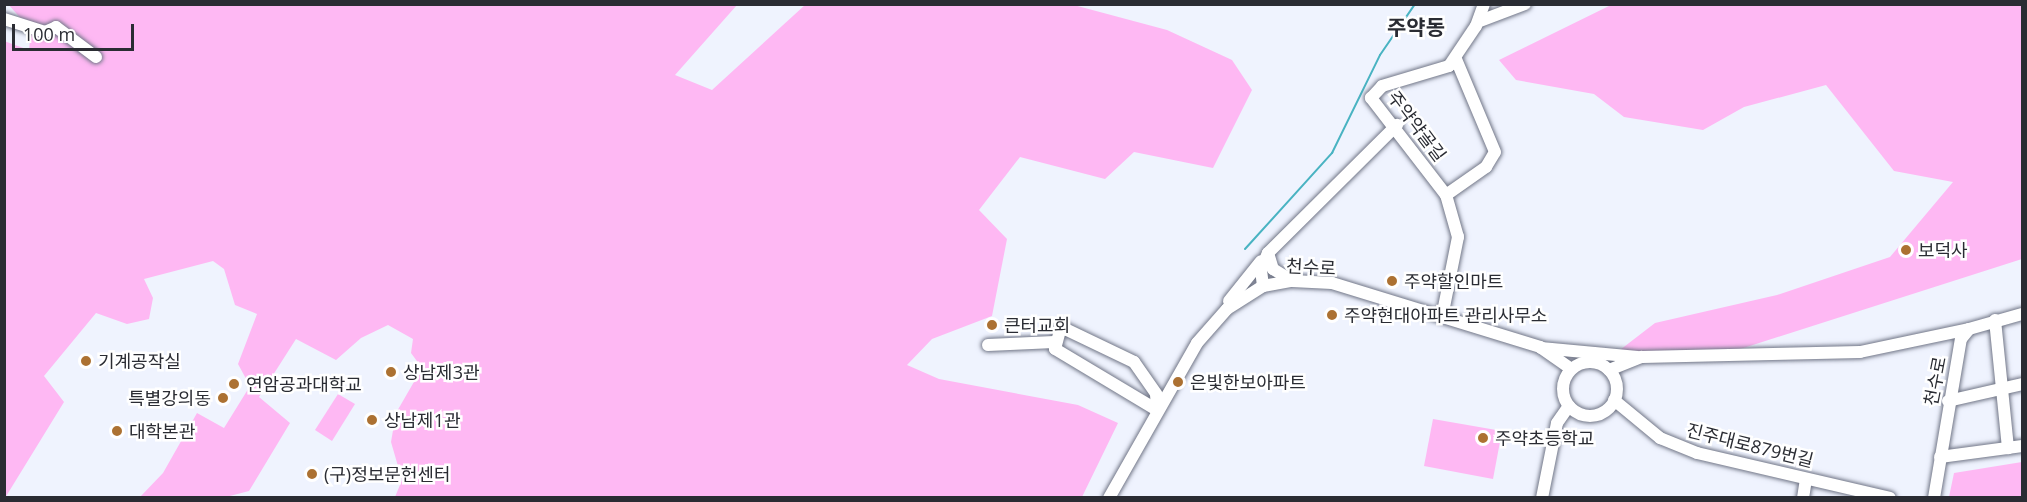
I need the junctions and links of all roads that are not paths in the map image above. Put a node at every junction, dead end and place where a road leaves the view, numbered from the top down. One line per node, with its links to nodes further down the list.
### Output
1 (1484, 4): 4 (street)
2 (1525, 4): 4 (street)
3 (4, 19): 5 (street)
4 (1480, 21): 6 (street)
5 (96, 57)
6 (1456, 59): 7 (street, 주약약골길); 8 (street)
7 (1397, 125): 8 (street, 주약약골길); 9 (street)
8 (1446, 195): 13 (street, 주약약골길)
9 (1268, 253): 10 (street); 11 (street); 17 (street)
10 (1292, 281): 11 (street, 천수로); 13 (street, 천수로)
11 (1263, 286): 17 (street, 천수로)
12 (2022, 314): 14 (street)
13 (1442, 317): 19 (street, 천수로)
14 (1995, 320): 15 (street); 24 (street)
15 (1969, 329): 20 (street); 26 (street, 천수로)
16 (1054, 342): 18 (street); 28 (street); 28 (street)
17 (1197, 343): 28 (street, 천수로)
18 (988, 345)
19 (1540, 348): 20 (street); 21 (street, 천수로)
20 (1642, 357): 22 (street)
21 (1571, 369): 22 (street); 27 (street)
22 (1609, 370): 25 (street)
23 (2022, 384): 24 (street)
24 (2002, 389): 26 (street); 30 (street)
25 (1614, 400): 27 (street); 32 (street, 진주대로879번길)
26 (1948, 401): 31 (street, 천수로)
27 (1569, 405): 34 (street)
28 (1157, 410): 33 (street, 천수로)
29 (2022, 446): 30 (street)
30 (2008, 448): 31 (street)
31 (1940, 457): 37 (street, 천수로)
32 (1806, 479): 35 (street); 36 (street, 진주대로879번길)
33 (1109, 498)
34 (1542, 498)
35 (1803, 498)
36 (1890, 498)
37 (1934, 498)

